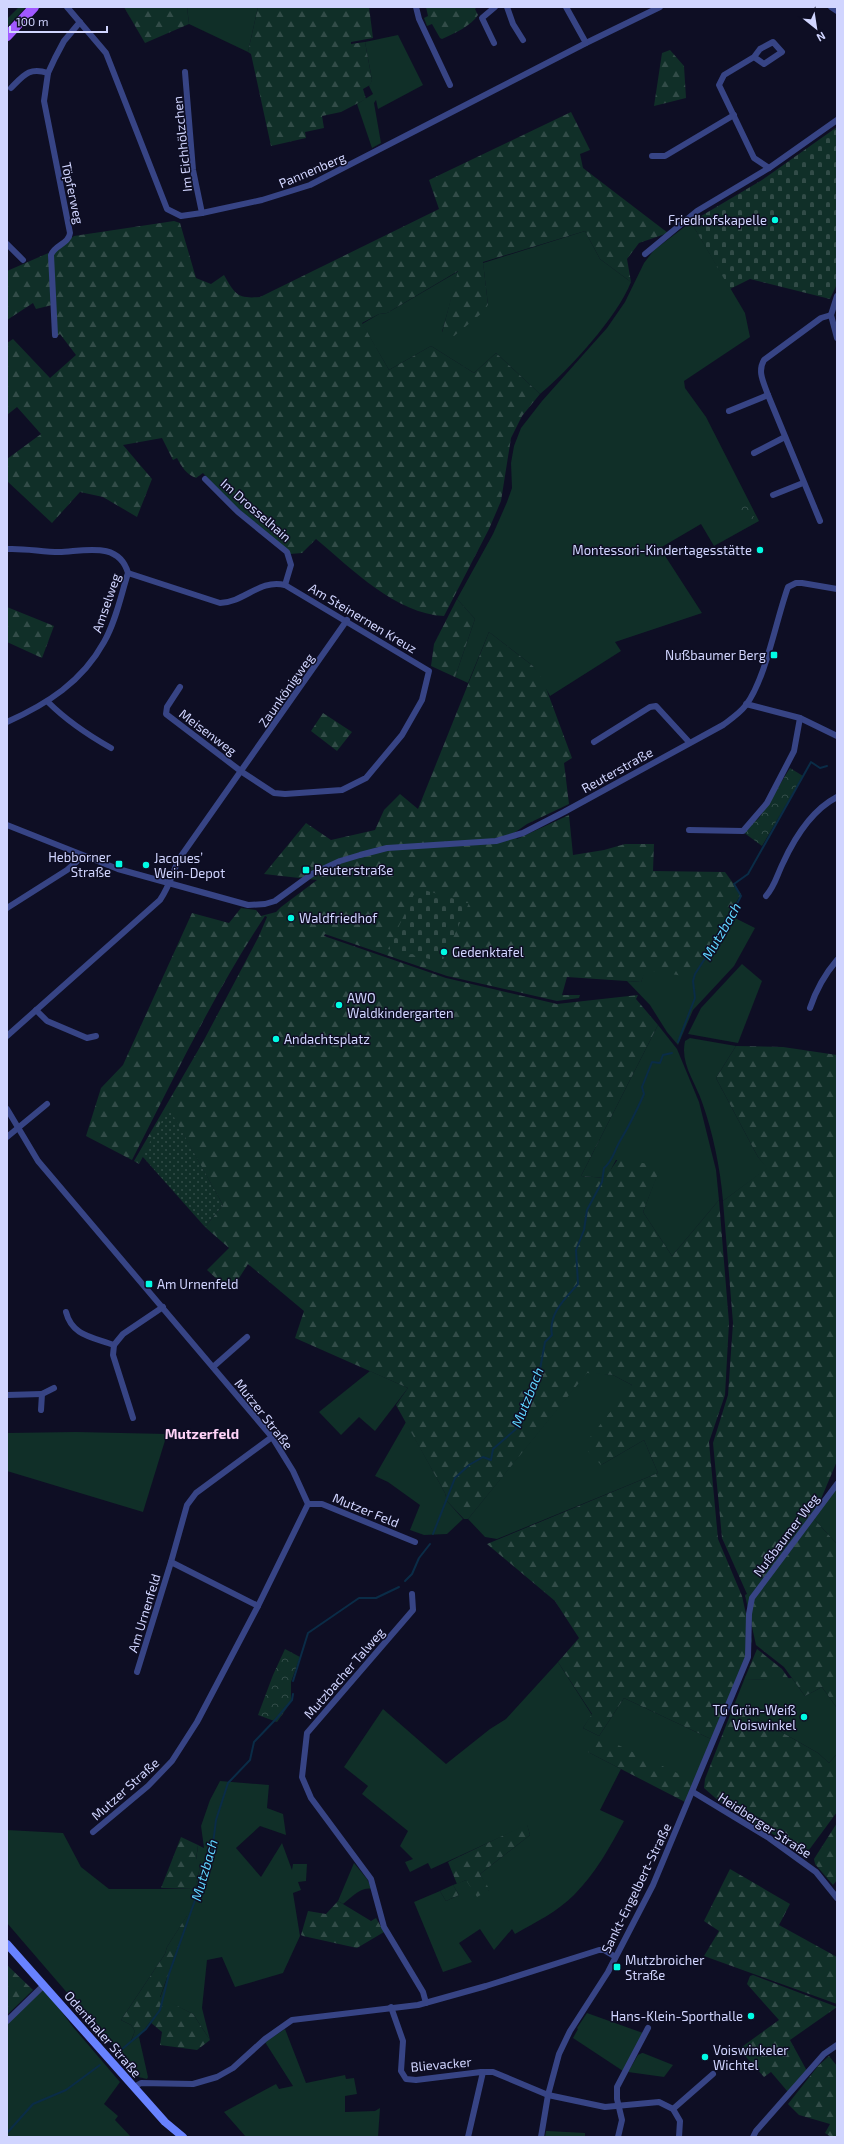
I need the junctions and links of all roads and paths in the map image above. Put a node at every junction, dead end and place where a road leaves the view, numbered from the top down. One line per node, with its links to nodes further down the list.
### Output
1 (34, 7): 11 (main road)
2 (67, 7): 10 (street, Pannenberg)
3 (416, 7): 18 (street)
4 (495, 7): 13 (street)
5 (507, 7): 12 (street)
6 (566, 7): 14 (street)
7 (660, 7): 14 (street, Pannenberg)
8 (831, 7): 9 (street)
9 (837, 11)
10 (80, 22): 17 (street, Töpferweg); 24 (street, Pannenberg)
11 (7, 36)
12 (523, 40)
13 (494, 43)
14 (586, 43): 24 (street, Pannenberg)
15 (754, 57): 20 (street)
16 (185, 72): 24 (street, Im Eichhölzchen)
17 (48, 73): 19 (street); 30 (street, Töpferweg)
18 (450, 85)
19 (11, 88)
20 (734, 115): 22 (street); 23 (street)
21 (837, 120): 23 (street)
22 (652, 156)
23 (769, 168): 26 (street)
24 (202, 213)
25 (7, 244): 27 (street)
26 (645, 254)
27 (23, 260)
28 (837, 296): 29 (street)
29 (831, 315): 31 (street); 32 (street)
30 (55, 335)
31 (837, 338)
32 (768, 395): 33 (street); 34 (street)
33 (729, 411)
34 (785, 437): 35 (street); 37 (street)
35 (754, 453)
36 (205, 479): 42 (street, Im Drosselhain)
37 (803, 483): 38 (street); 39 (street)
38 (773, 495)
39 (820, 521)
40 (7, 549): 41 (street, Amselweg)
41 (128, 573): 42 (street); 46 (street, Amselweg)
42 (285, 585): 44 (street, Am Steinernen Kreuz)
43 (837, 589): 47 (street, Reuterstraße)
44 (347, 620): 54 (street, Zaunkönigweg); 54 (street, Am Steinernen Kreuz)
45 (180, 687): 54 (street, Meisenweg)
46 (48, 702): 49 (street, Amselweg); 53 (street)
47 (746, 704): 48 (street); 52 (street, Reuterstraße)
48 (800, 718): 50 (street); 57 (street)
49 (7, 722)
50 (837, 736)
51 (594, 742): 52 (street)
52 (689, 742): 59 (street, Reuterstraße)
53 (111, 748)
54 (242, 772): 59 (street)
55 (837, 797): 60 (street)
56 (7, 825): 58 (street, Reuterstraße)
57 (689, 830)
58 (83, 856): 59 (street, Reuterstraße); 61 (street)
59 (170, 884): 64 (street)
60 (766, 896)
61 (7, 908)
62 (837, 960): 63 (street)
63 (810, 1008)
64 (36, 1010): 65 (street); 66 (street)
65 (7, 1036)
66 (96, 1036)
67 (47, 1104): 69 (street)
68 (7, 1110): 69 (street, Mutzer Straße)
69 (18, 1129): 70 (street); 71 (street, Mutzer Straße)
70 (7, 1137)
71 (163, 1307): 74 (street); 75 (street, Mutzer Straße)
72 (66, 1312): 74 (street)
73 (247, 1337): 75 (street)
74 (114, 1345): 80 (street)
75 (213, 1367): 81 (street, Mutzer Straße)
76 (54, 1388): 77 (street)
77 (42, 1394): 78 (street); 79 (street)
78 (7, 1396)
79 (41, 1410)
80 (133, 1418)
81 (272, 1438): 83 (street, Mutzer Straße); 85 (street, Am Urnenfeld)
82 (837, 1484): 87 (street, Nußbaumer Weg)
83 (308, 1504): 84 (street, Mutzer Feld); 88 (street, Mutzer Straße)
84 (416, 1542)
85 (171, 1562): 88 (street, Am Urnenfeld); 89 (street, Am Urnenfeld)
86 (412, 1594): 96 (street, Mutzbacher Talweg)
87 (752, 1598): 90 (street, Sankt-Engelbert-Straße)
88 (258, 1606): 91 (street, Mutzer Straße)
89 (137, 1672)
90 (693, 1792): 92 (street, Heidberger Straße); 94 (street, Sankt-Engelbert-Straße)
91 (93, 1832)
92 (837, 1898)
93 (7, 1944): 95 (main road, Odenthaler Straße)
94 (614, 1956): 96 (street); 104 (street, Sankt-Engelbert-Straße)
95 (44, 1985): 98 (street); 103 (main road, Odenthaler Straße)
96 (426, 2003): 97 (street)
97 (391, 2007): 101 (street, Blievacker); 103 (street)
98 (7, 2021)
99 (648, 2028): 105 (street)
100 (837, 2045): 112 (street)
101 (483, 2072): 104 (street, Blievacker); 108 (street)
102 (713, 2074): 106 (street)
103 (134, 2087): 107 (main road, Odenthaler Straße)
104 (548, 2095): 105 (street, Blievacker); 109 (street, Sankt-Engelbert-Straße)
105 (619, 2107): 106 (street, Blievacker); 110 (street)
106 (673, 2109): 111 (street)
107 (182, 2137)
108 (468, 2137)
109 (541, 2137)
110 (618, 2137)
111 (679, 2137)
112 (753, 2137)

